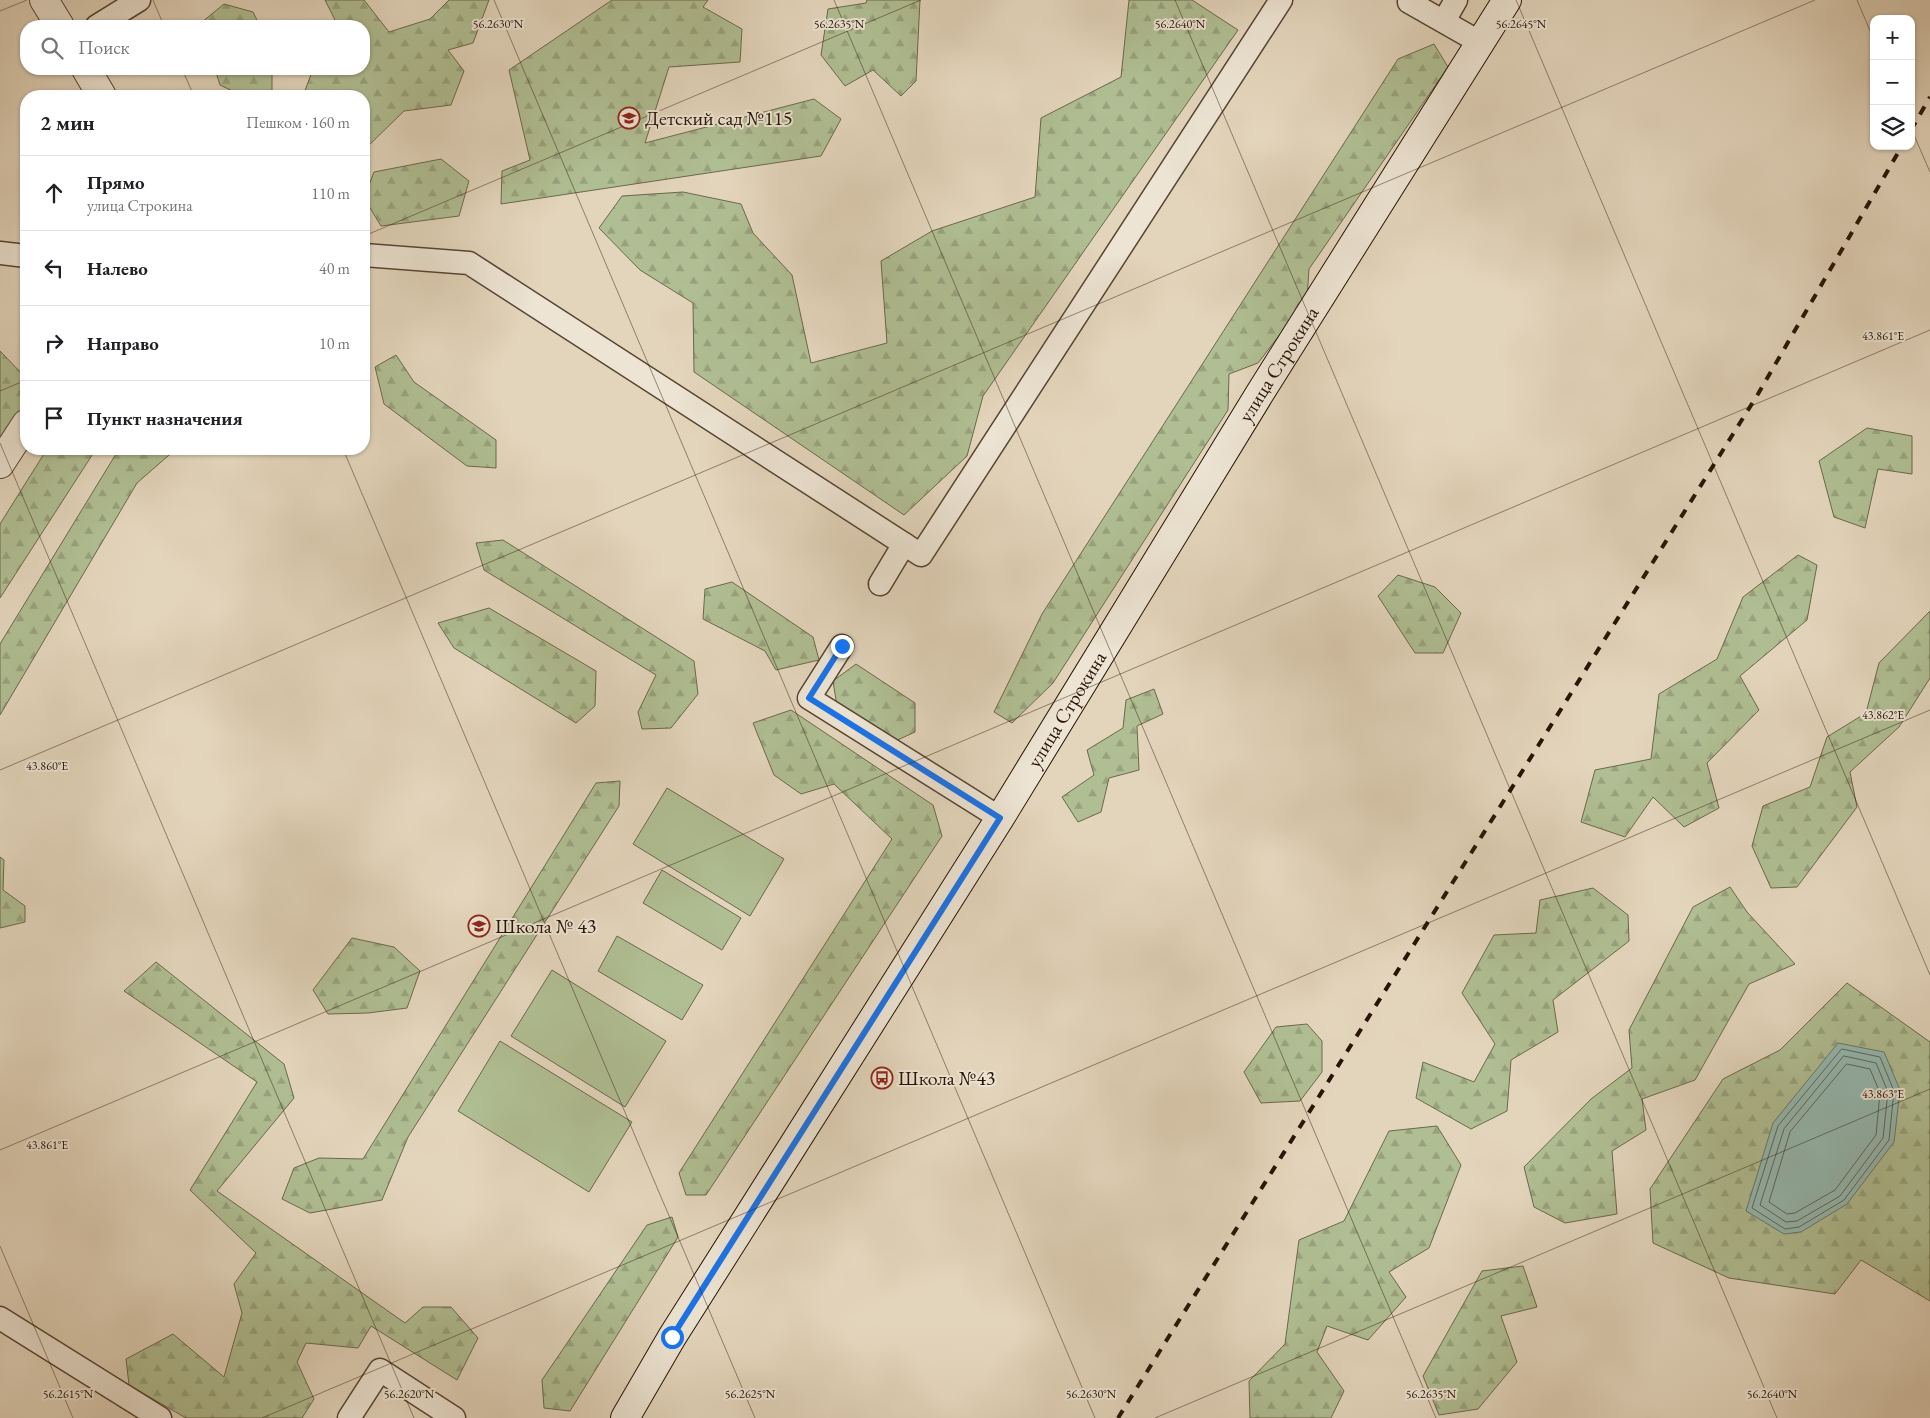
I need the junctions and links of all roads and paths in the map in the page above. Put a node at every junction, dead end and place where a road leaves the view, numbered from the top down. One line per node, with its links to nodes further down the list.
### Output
1 (44, 0): 7 (street)
2 (139, 0): 8 (lane)
3 (1281, 0): 18 (lane)
4 (1456, 0): 9 (lane)
5 (1507, 0): 10 (street, улица Строкина)
6 (1409, 2): 9 (lane)
7 (56, 20)
8 (107, 20)
9 (1444, 22): 10 (lane)
10 (1481, 43): 21 (street, улица Строкина)
11 (90, 75): 12 (street)
12 (98, 90)
13 (0, 253): 14 (lane)
14 (20, 255)
15 (370, 256): 18 (lane)
16 (20, 433): 17 (street)
17 (0, 464)
18 (904, 544): 19 (lane)
19 (880, 584)
20 (842, 646): 21 (lane)
21 (1000, 818): 26 (street, улица Строкина)
22 (0, 1318): 23 (lane)
23 (160, 1418)
24 (349, 1418): 25 (lane)
25 (454, 1418)
26 (625, 1418)

